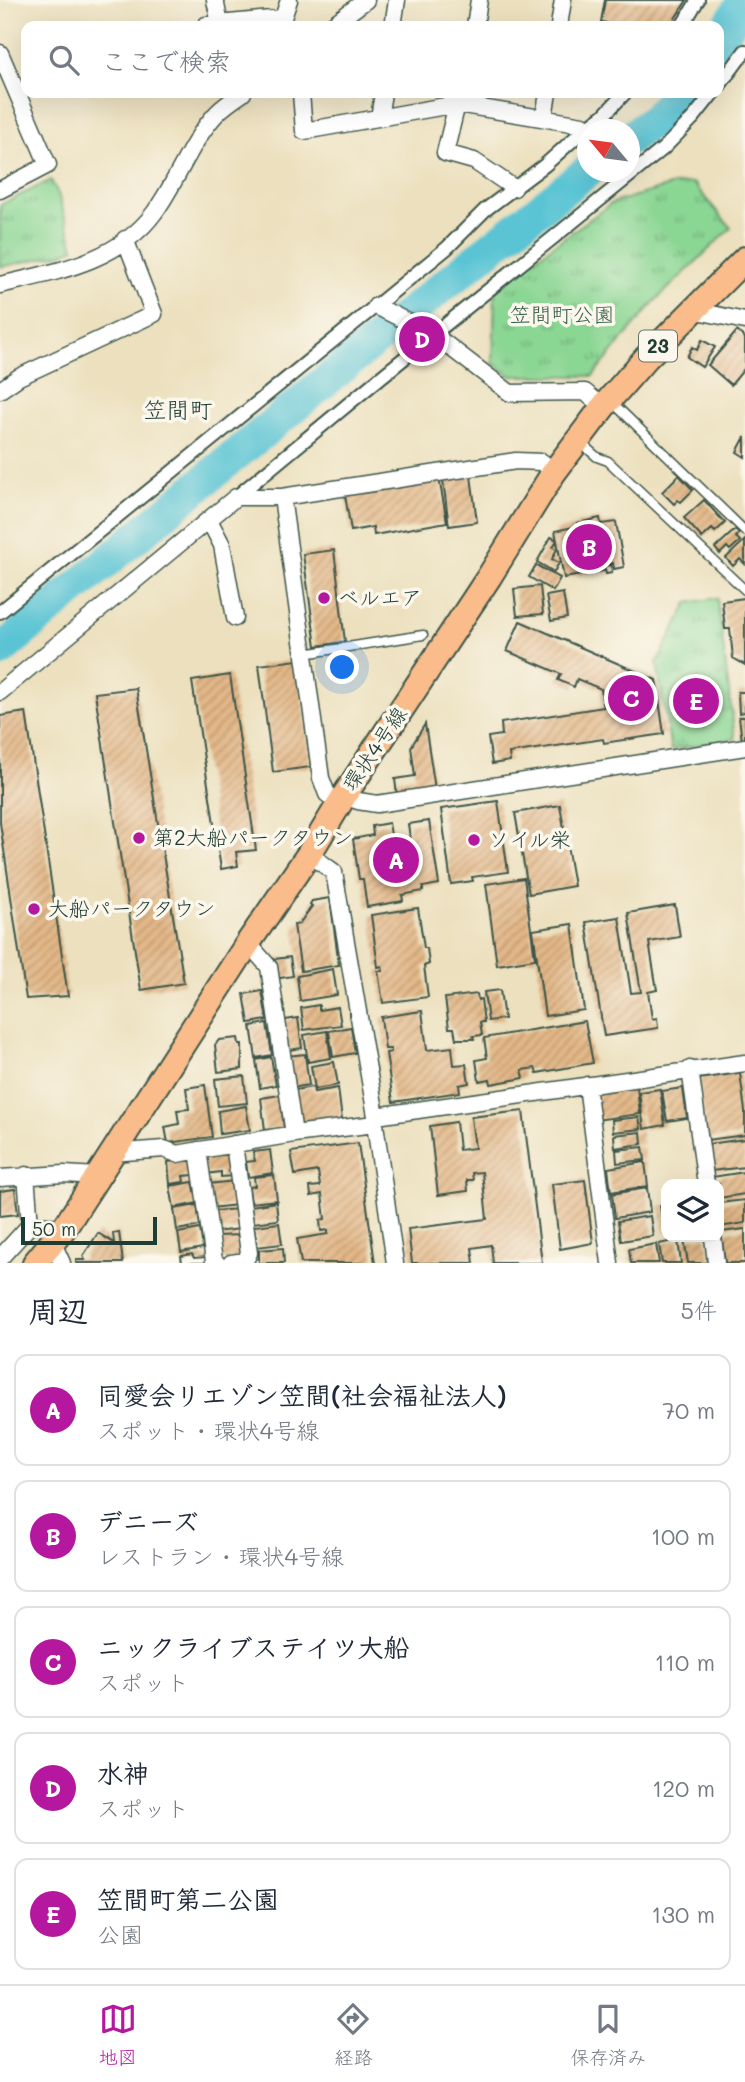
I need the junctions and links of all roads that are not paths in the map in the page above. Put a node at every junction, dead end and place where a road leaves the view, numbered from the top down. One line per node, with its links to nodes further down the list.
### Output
1 (215, 0): 8 (street)
2 (289, 0): 9 (street)
3 (366, 0): 10 (street)
4 (397, 0): 11 (street)
5 (479, 0): 12 (street)
6 (563, 0): 13 (street)
7 (698, 0): 14 (street)
8 (213, 21)
9 (253, 21)
10 (338, 21)
11 (394, 21)
12 (476, 21)
13 (560, 21)
14 (685, 21)
15 (745, 51): 17 (street)
16 (0, 53): 31 (street)
17 (724, 79)
18 (236, 98): 32 (street)
19 (301, 98): 26 (street)
20 (382, 98): 26 (street)
21 (547, 98): 25 (street)
22 (620, 98): 27 (street)
23 (709, 98): 38 (street)
24 (462, 101): 25 (street); 26 (street); 30 (street)
25 (544, 117): 28 (street)
26 (379, 118)
27 (599, 119)
28 (577, 124)
29 (577, 136): 30 (street)
30 (514, 188): 35 (street)
31 (0, 190)
32 (125, 239): 34 (street); 39 (street)
33 (745, 259): 36 (main road, 環状4号線 / 23)
34 (0, 285)
35 (376, 306): 38 (street); 48 (street)
36 (693, 310): 37 (street); 40 (main road, 環状4号線 / 23)
37 (745, 321)
38 (434, 335): 40 (street); 43 (street)
39 (0, 390)
40 (607, 403): 41 (main road, 環状4号線 / 23); 46 (lane)
41 (578, 440): 42 (main road, 環状4号線 / 23); 47 (lane)
42 (554, 472): 44 (street); 54 (main road, 環状4号線 / 23)
43 (236, 497): 44 (street); 45 (street)
44 (282, 497): 51 (street)
45 (209, 520): 49 (street); 52 (street)
46 (745, 531)
47 (745, 590)
48 (0, 612)
49 (234, 618)
50 (423, 635): 51 (lane)
51 (304, 654): 54 (street)
52 (0, 692)
53 (745, 747): 54 (street)
54 (342, 800): 55 (main road, 環状4号線 / 23)
55 (309, 854): 56 (main road, 環状4号線 / 23); 60 (street)
56 (248, 943): 61 (street); 64 (main road, 環状4号線 / 23)
57 (745, 1063): 58 (street)
58 (690, 1069): 59 (street); 68 (street)
59 (587, 1085): 60 (street); 77 (street)
60 (375, 1120): 61 (street); 76 (street)
61 (294, 1134): 62 (street)
62 (234, 1144): 63 (street); 75 (street)
63 (198, 1150): 64 (street); 74 (street)
64 (113, 1153): 66 (main road, 環状4号線 / 23)
65 (26, 1175): 66 (street); 67 (street); 69 (street)
66 (98, 1176): 71 (main road, 環状4号線 / 23)
67 (0, 1178)
68 (705, 1179)
69 (30, 1225): 71 (street); 72 (street)
70 (714, 1242): 78 (street)
71 (60, 1244): 73 (main road, 環状4号線 / 23)
72 (0, 1258)
73 (35, 1263)
74 (218, 1263)
75 (231, 1263)
76 (395, 1263)
77 (610, 1263)
78 (716, 1263)

